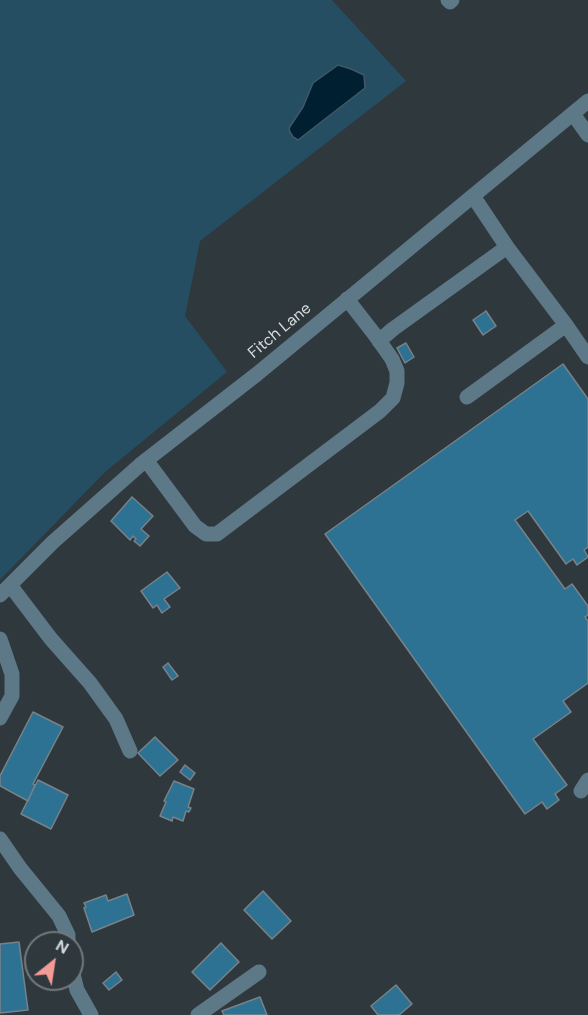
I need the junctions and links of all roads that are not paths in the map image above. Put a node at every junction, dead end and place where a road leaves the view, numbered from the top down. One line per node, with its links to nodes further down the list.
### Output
1 (588, 101): 2 (street, Fitch Lane)
2 (573, 114): 3 (street); 4 (street, Fitch Lane)
3 (588, 135)
4 (473, 196): 5 (street); 6 (street, Fitch Lane)
5 (507, 247): 7 (street); 8 (street)
6 (347, 299): 8 (street); 11 (street, Fitch Lane)
7 (566, 325): 9 (street); 10 (street)
8 (379, 341): 11 (street)
9 (588, 357)
10 (467, 396)
11 (146, 460): 12 (street, Fitch Lane)
12 (5, 590): 15 (street)
13 (0, 639): 14 (street)
14 (0, 718)
15 (130, 751)
16 (0, 839): 17 (street)
17 (66, 931)
18 (259, 972): 21 (street)
19 (78, 991): 20 (street)
20 (91, 1015)
21 (198, 1015)

